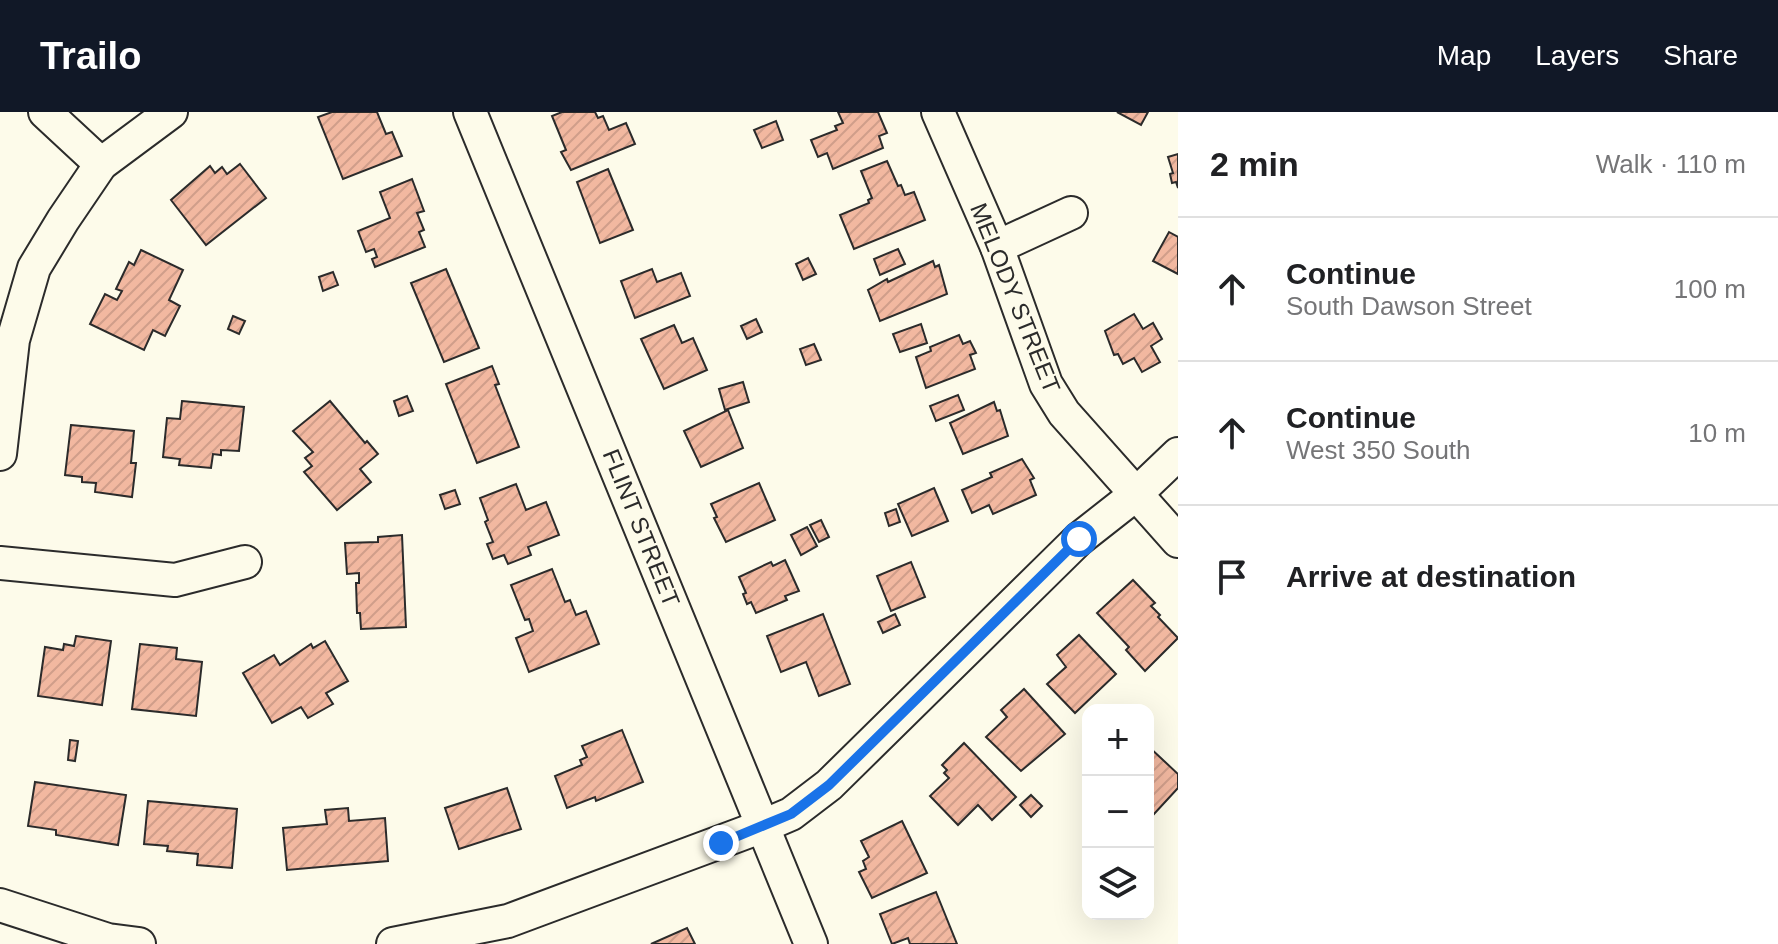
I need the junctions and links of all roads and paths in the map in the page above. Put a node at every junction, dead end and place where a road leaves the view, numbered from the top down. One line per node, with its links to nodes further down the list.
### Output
1 (45, 112): 5 (street)
2 (171, 112): 5 (street)
3 (470, 112): 14 (street, FLINT STREET)
4 (938, 112): 7 (street, MELODY STREET)
5 (101, 164): 8 (street)
6 (1071, 213): 7 (street)
7 (997, 247): 10 (street, MELODY STREET)
8 (0, 454)
9 (1178, 454): 10 (street)
10 (1135, 495): 11 (street, MELODY STREET); 14 (street)
11 (1178, 541)
12 (245, 562): 13 (street)
13 (0, 563)
14 (763, 826): 17 (street); 18 (street, FLINT STREET)
15 (0, 905): 16 (street)
16 (139, 944)
17 (393, 944)
18 (811, 944)

